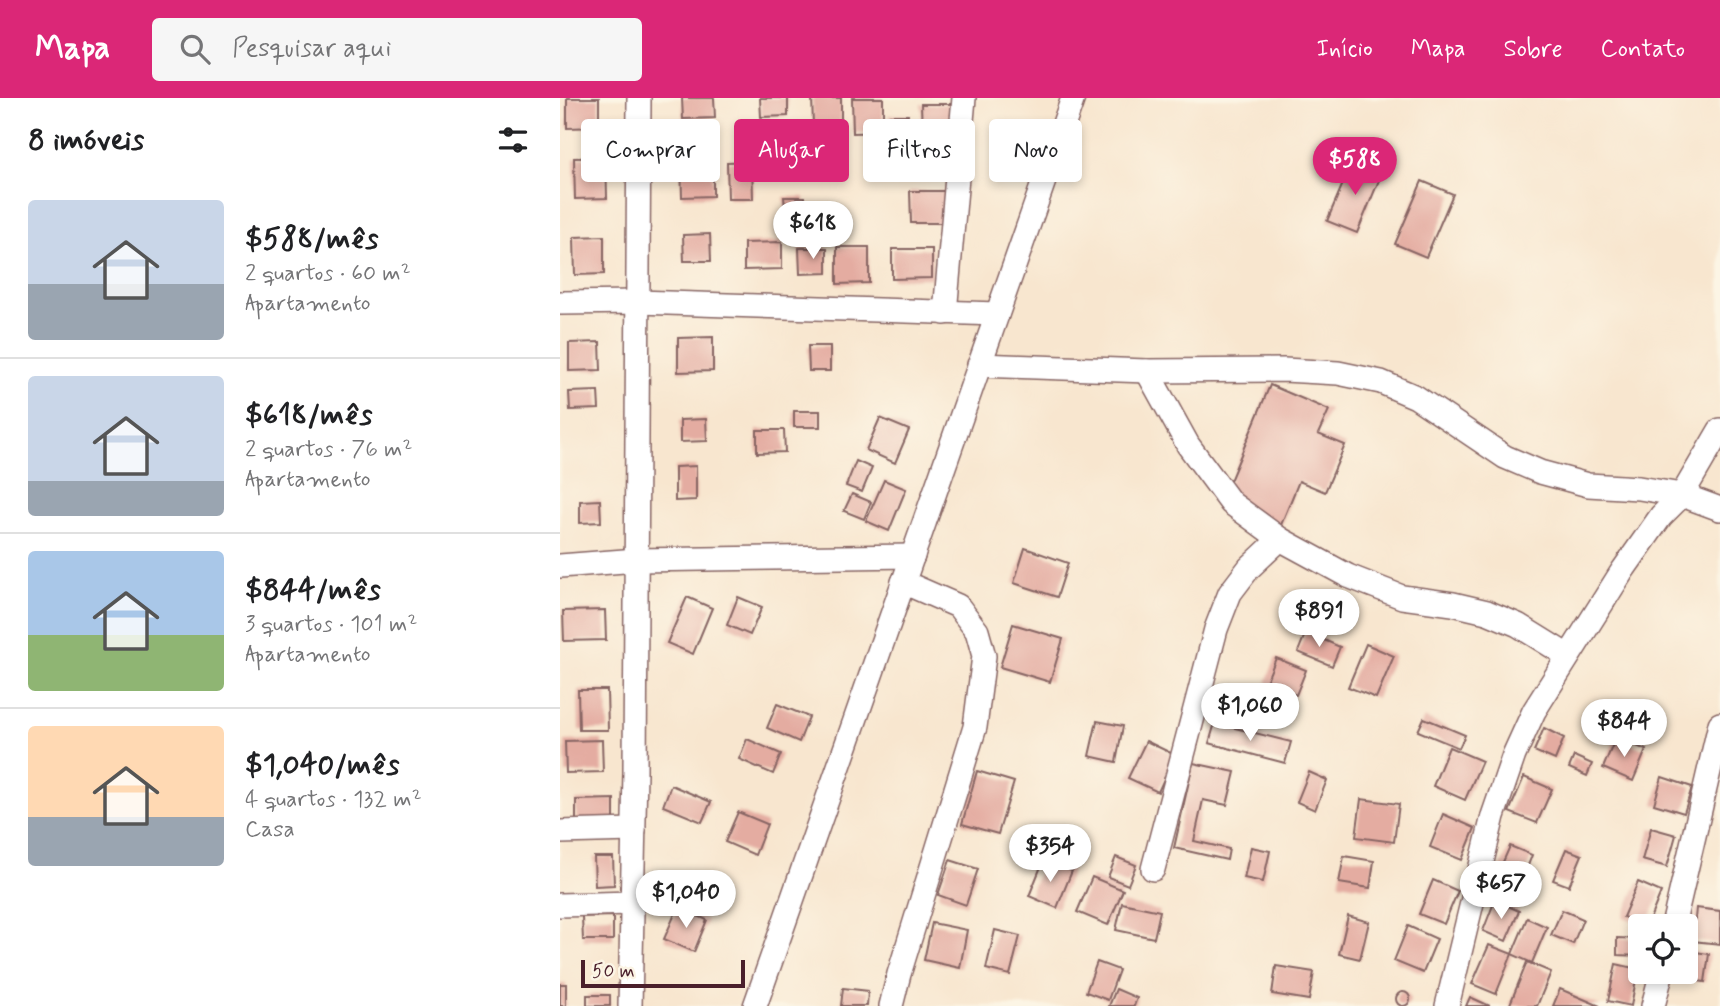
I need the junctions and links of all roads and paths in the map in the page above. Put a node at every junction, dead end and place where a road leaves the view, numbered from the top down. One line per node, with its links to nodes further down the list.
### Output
1 (639, 98): 4 (street)
2 (964, 98): 6 (street)
3 (1073, 98): 7 (street)
4 (638, 302): 5 (street); 6 (street); 15 (street)
5 (560, 303)
6 (945, 313): 7 (street)
7 (997, 314): 8 (street)
8 (979, 365): 9 (street); 14 (street)
9 (1147, 371): 11 (street); 13 (street)
10 (1720, 430): 11 (street)
11 (1682, 495): 12 (street); 18 (street)
12 (1720, 509)
13 (1280, 539): 18 (street); 22 (street)
14 (913, 556): 15 (street); 17 (street)
15 (637, 560): 16 (street); 20 (street)
16 (560, 566)
17 (903, 582): 28 (street); 29 (street)
18 (1568, 656): 30 (street)
19 (1720, 724): 25 (street)
20 (634, 830): 21 (street); 23 (street)
21 (560, 832)
22 (1153, 869)
23 (632, 903): 24 (street); 27 (street)
24 (560, 905)
25 (1676, 914)
26 (1659, 984): 31 (street)
27 (630, 1006)
28 (755, 1006)
29 (891, 1006)
30 (1447, 1006)
31 (1653, 1006)

